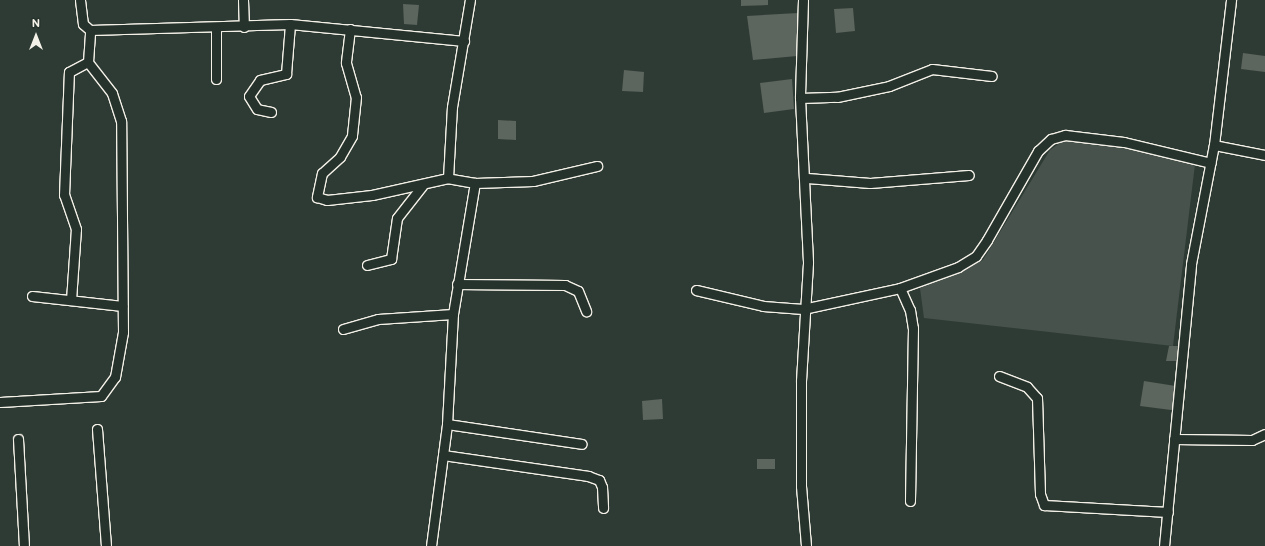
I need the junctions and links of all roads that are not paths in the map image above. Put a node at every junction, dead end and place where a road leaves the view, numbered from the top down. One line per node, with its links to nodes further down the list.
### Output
1 (80, 0): 10 (street)
2 (243, 0): 7 (street)
3 (470, 0): 11 (street)
4 (803, 0): 15 (street)
5 (1232, 0): 17 (street)
6 (290, 24): 7 (street); 9 (street); 16 (street)
7 (244, 27): 8 (street)
8 (216, 28): 10 (street); 14 (street)
9 (350, 29): 11 (street); 25 (street)
10 (90, 30): 12 (street)
11 (464, 41): 22 (street)
12 (88, 62): 31 (street); 32 (street)
13 (992, 76): 15 (street)
14 (216, 78)
15 (800, 98): 23 (street)
16 (271, 112)
17 (1214, 146): 18 (street); 19 (street)
18 (1265, 155)
19 (1211, 163): 28 (street); 43 (street)
20 (597, 166): 24 (street)
21 (969, 175): 23 (street)
22 (448, 178): 24 (street); 25 (street)
23 (806, 178): 33 (street)
24 (475, 183): 27 (street)
25 (422, 186): 26 (street)
26 (367, 265)
27 (457, 284): 34 (street); 35 (street)
28 (900, 288): 33 (street); 46 (street)
29 (696, 290): 33 (street)
30 (32, 296): 31 (street)
31 (72, 300): 32 (street)
32 (122, 306): 38 (street)
33 (803, 309): 52 (street)
34 (586, 311)
35 (453, 314): 36 (street); 39 (street)
36 (343, 329)
37 (999, 376): 48 (street)
38 (0, 402)
39 (447, 424): 44 (street); 45 (street)
40 (97, 429): 50 (street)
41 (1265, 434): 43 (street)
42 (18, 439): 49 (street)
43 (1174, 439): 48 (street)
44 (582, 444)
45 (443, 455): 47 (street); 51 (street)
46 (910, 501)
47 (603, 508)
48 (1168, 512): 53 (street)
49 (24, 546)
50 (106, 546)
51 (431, 546)
52 (806, 546)
53 (1164, 546)

